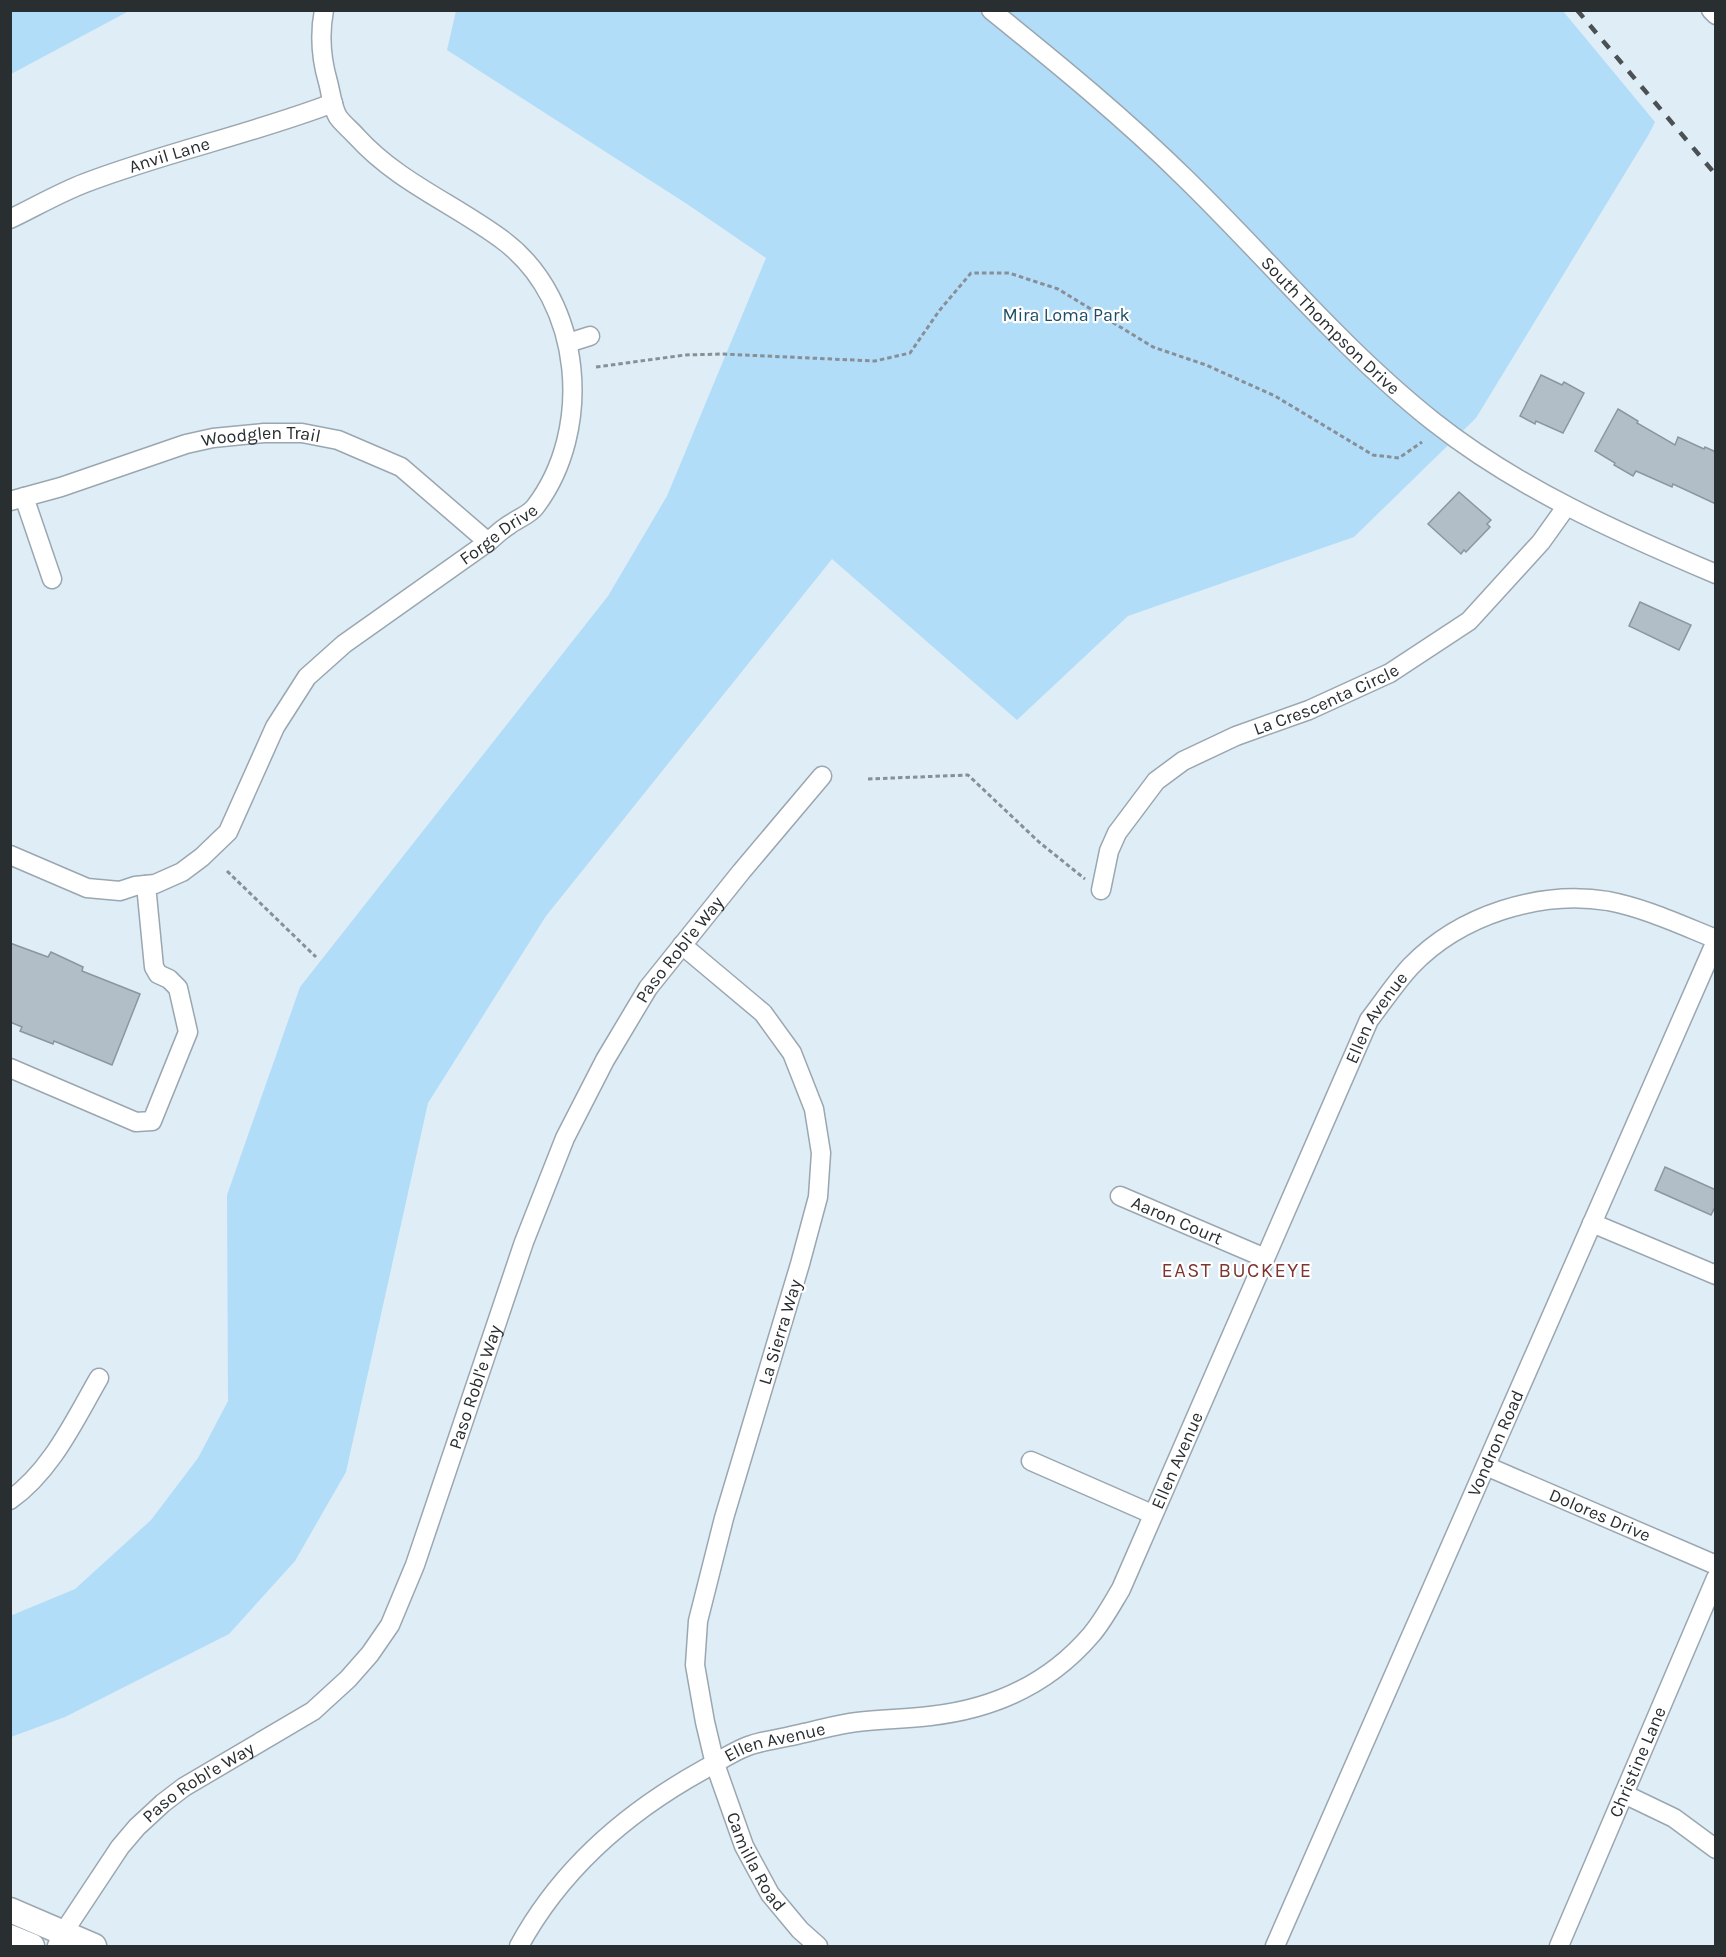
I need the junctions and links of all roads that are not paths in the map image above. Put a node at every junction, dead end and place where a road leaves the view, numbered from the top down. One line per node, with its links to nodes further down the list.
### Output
1 (324, 10): 5 (street, Forge Drive)
2 (991, 10): 10 (street, South Thompson Drive)
3 (1711, 10): 4 (street)
4 (1716, 15)
5 (333, 104): 6 (street, Anvil Lane); 8 (street, Forge Drive)
6 (10, 219)
7 (590, 336): 8 (street)
8 (568, 343): 11 (street, Forge Drive)
9 (17, 499): 11 (street, Woodglen Trail); 13 (street)
10 (1566, 507): 12 (street, South Thompson Drive); 17 (street, La Crescenta Circle)
11 (488, 542): 16 (street, Forge Drive)
12 (1716, 574)
13 (52, 579)
14 (822, 776): 19 (street, Paso Robl'e Way)
15 (10, 855): 16 (street, Forge Drive)
16 (146, 885): 20 (street)
17 (1101, 890)
18 (1716, 940): 22 (street, Vondron Road); 23 (street, Ellen Avenue)
19 (682, 945): 32 (street, La Sierra Way); 37 (street, Paso Robl'e Way)
20 (10, 1068)
21 (1120, 1196): 23 (street, Aaron Court)
22 (1592, 1223): 24 (street); 27 (street, Vondron Road)
23 (1265, 1258): 29 (street, Ellen Avenue)
24 (1716, 1275)
25 (99, 1378): 28 (street)
26 (1031, 1461): 29 (street)
27 (1486, 1466): 30 (street, Dolores Drive); 42 (street, Vondron Road)
28 (10, 1500)
29 (1152, 1514): 32 (street, Ellen Avenue)
30 (1716, 1565)
31 (1716, 1578): 33 (street, Christine Lane)
32 (714, 1764): 40 (street, Ellen Avenue); 41 (street, Camilla Road)
33 (1624, 1794): 34 (street); 43 (street, Christine Lane)
34 (1716, 1850)
35 (10, 1910): 37 (main road)
36 (10, 1937): 38 (main road)
37 (60, 1940): 39 (main road)
38 (32, 1947)
39 (94, 1947)
40 (519, 1947)
41 (818, 1947)
42 (1275, 1947)
43 (1559, 1947)

